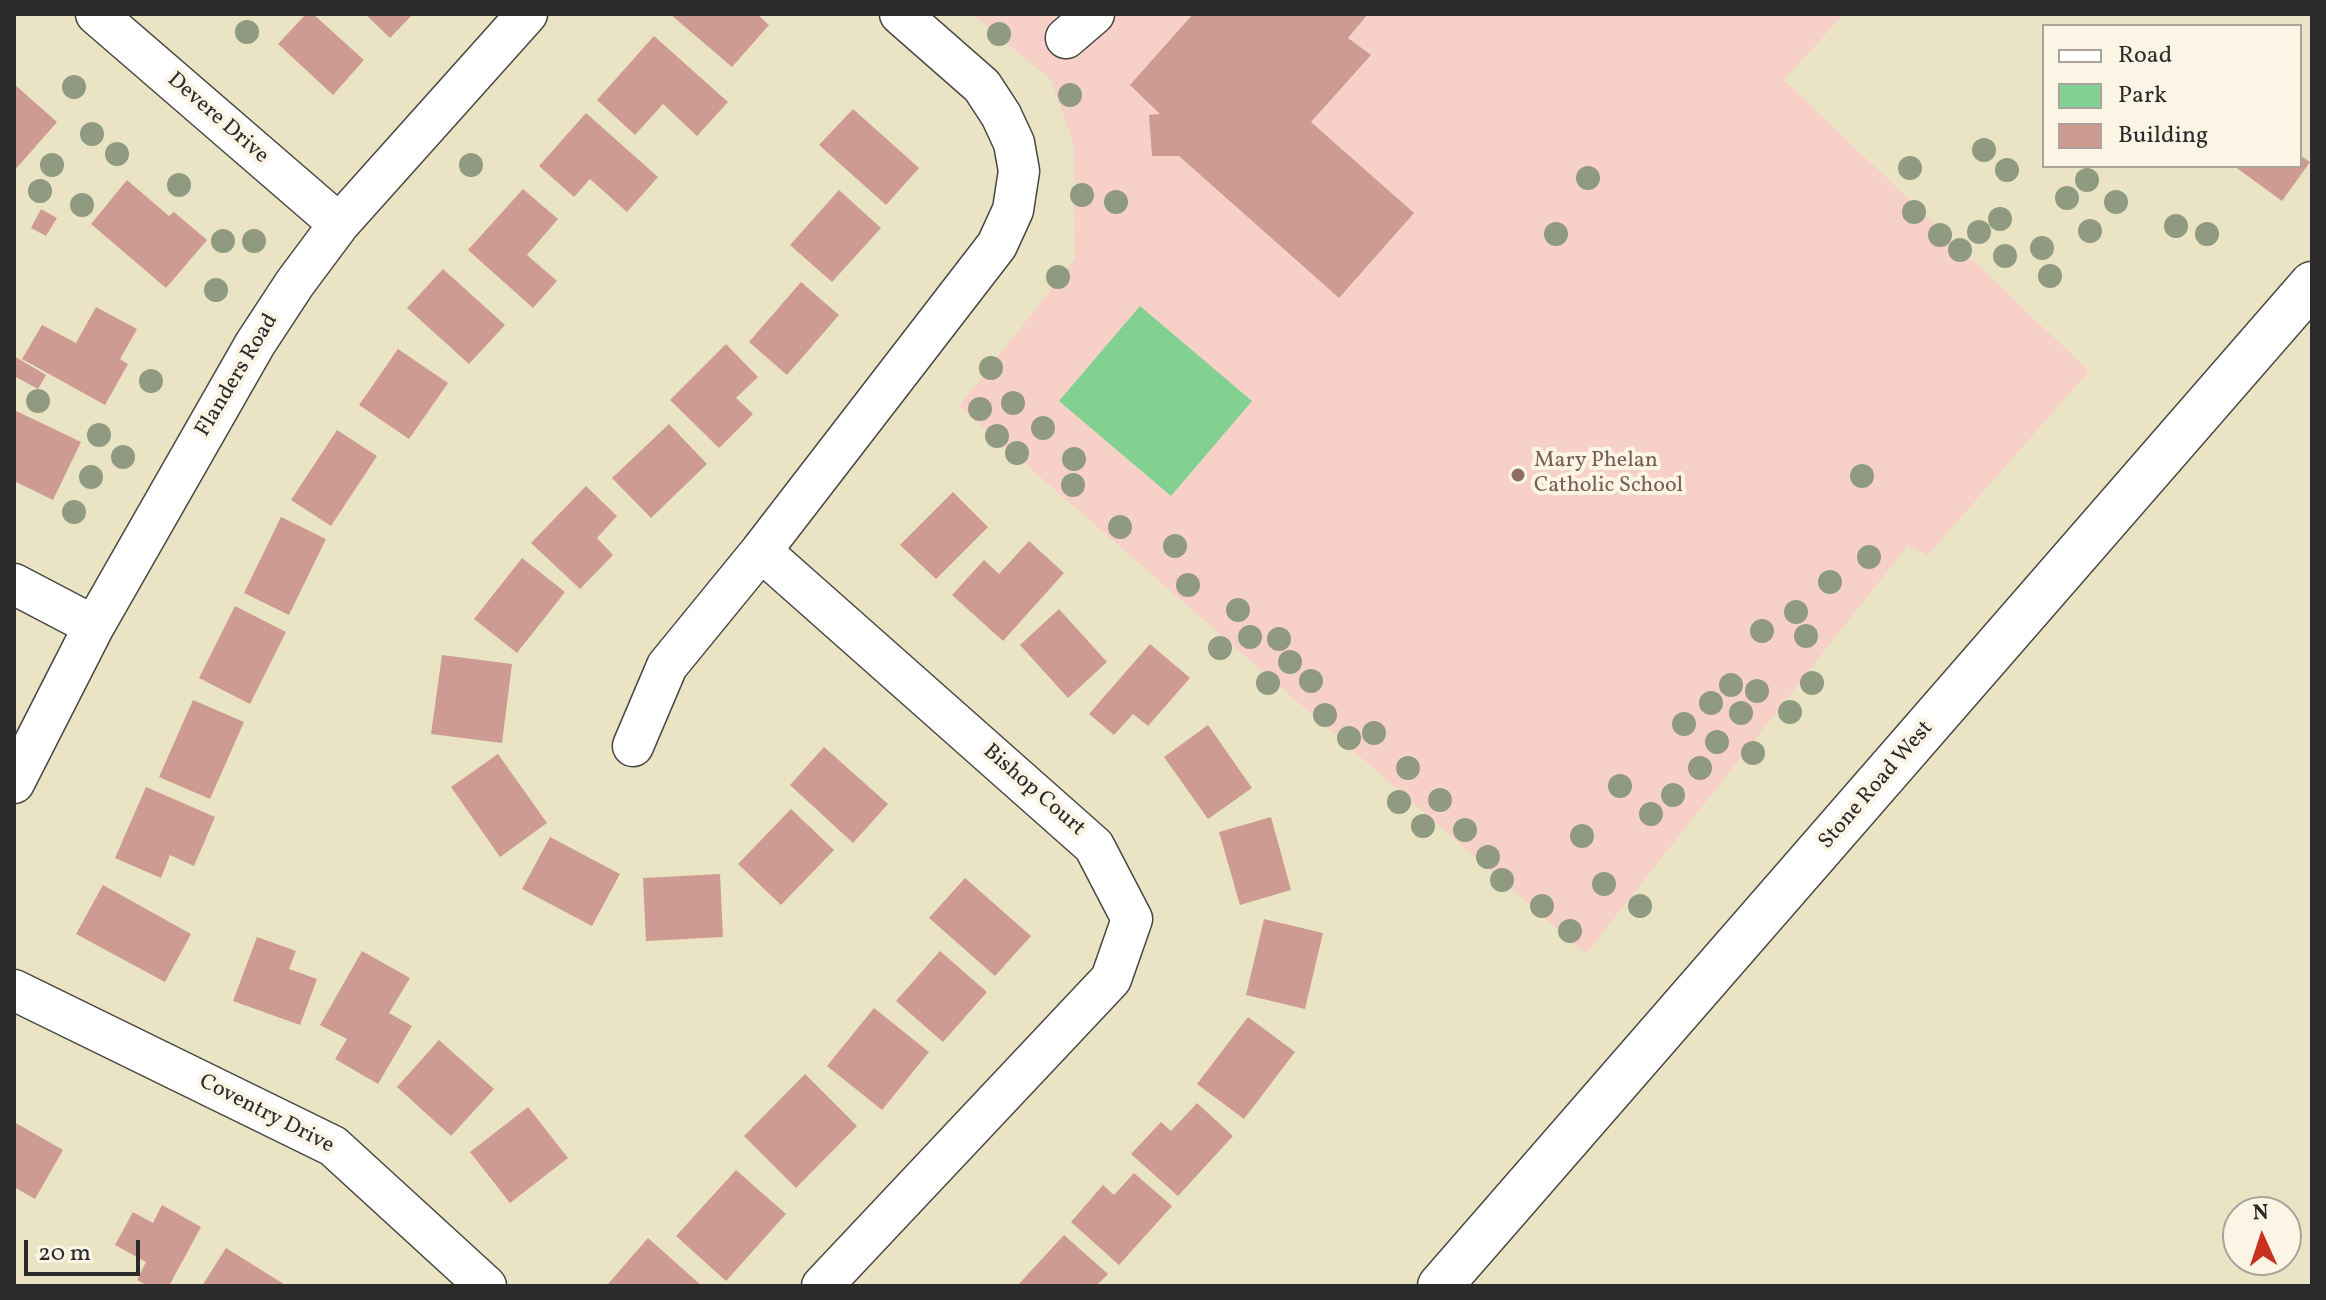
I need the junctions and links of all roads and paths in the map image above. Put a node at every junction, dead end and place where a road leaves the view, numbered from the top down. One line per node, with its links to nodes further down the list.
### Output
1 (96, 14): 4 (street, Devere Drive)
2 (527, 14): 4 (street, Flanders Road)
3 (900, 14): 6 (street)
4 (339, 224): 8 (street, Flanders Road)
5 (2312, 284): 14 (main road, Stone Road West)
6 (761, 551): 9 (street); 13 (street, Bishop Court)
7 (14, 584): 8 (street)
8 (94, 626): 10 (street, Flanders Road)
9 (633, 746)
10 (14, 783)
11 (14, 990): 12 (street, Coventry Drive)
12 (486, 1286)
13 (822, 1286)
14 (1440, 1286)

